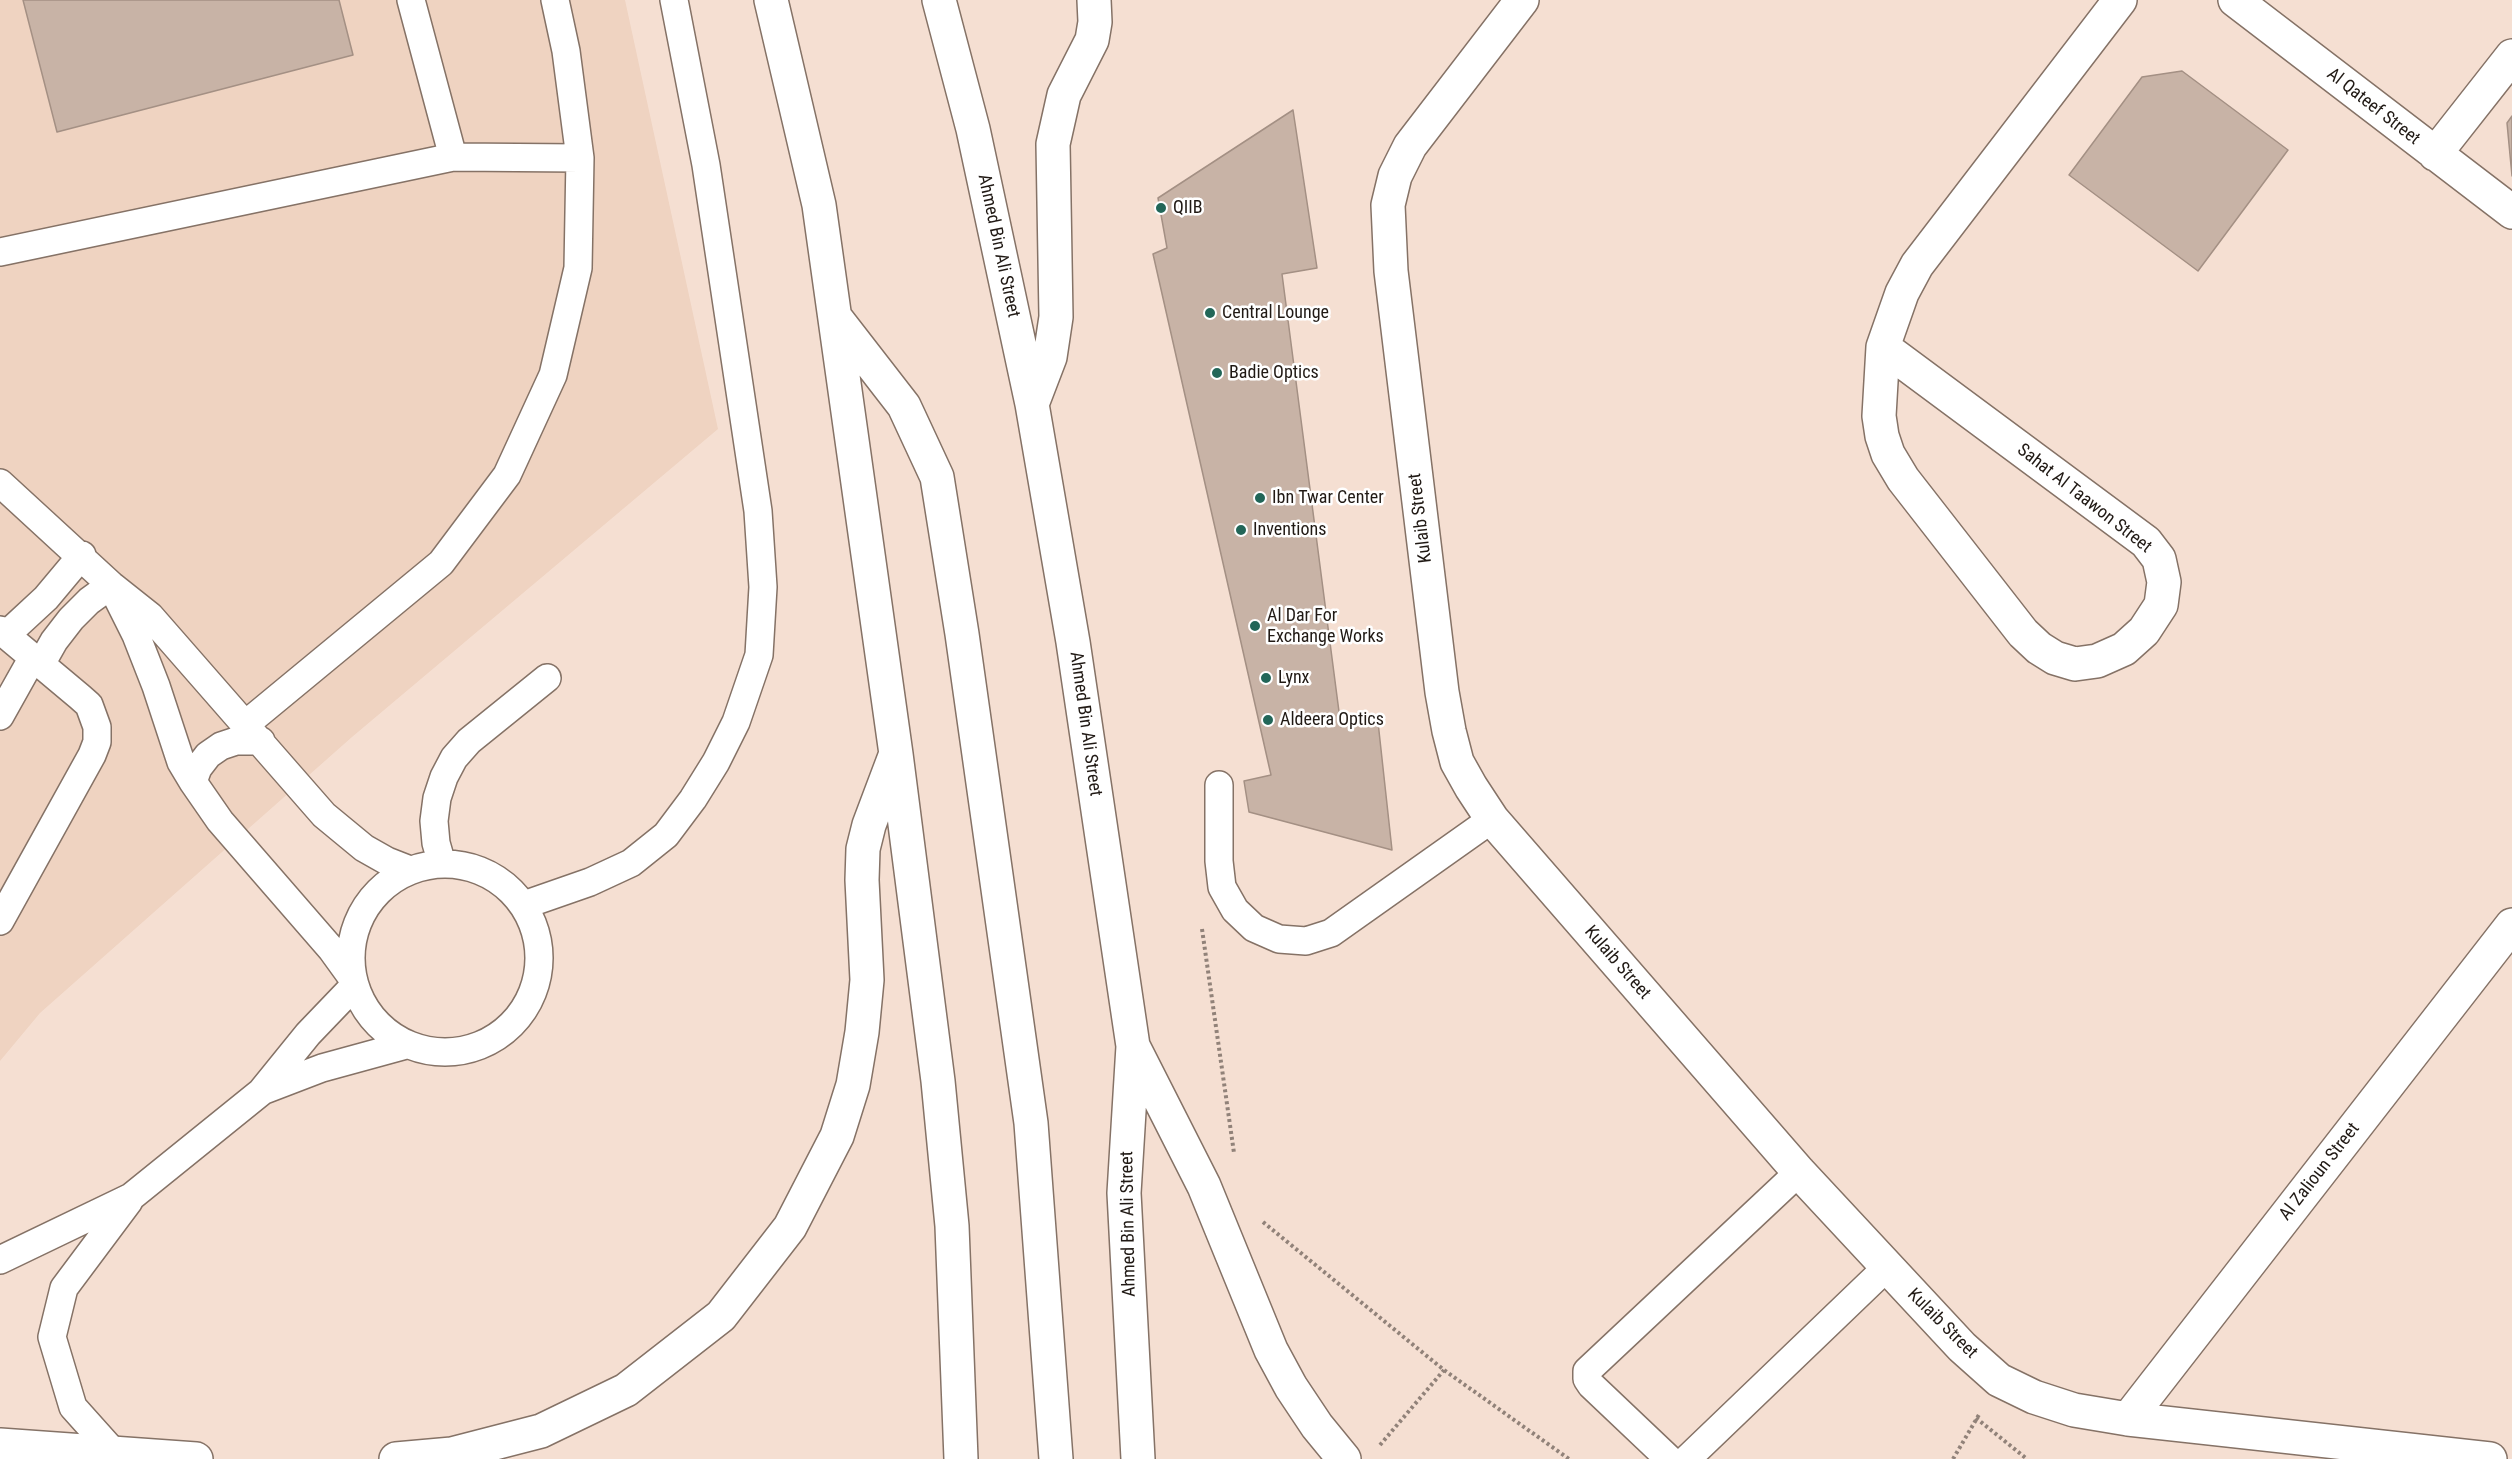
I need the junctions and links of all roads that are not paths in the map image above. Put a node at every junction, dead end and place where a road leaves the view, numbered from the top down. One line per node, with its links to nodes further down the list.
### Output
1 (411, 0): 12 (lane)
2 (555, 0): 13 (lane)
3 (674, 0): 33 (lane)
4 (771, 0): 16 (main road)
5 (939, 0): 18 (main road, Ahmed Bin Ali Street)
6 (1094, 0): 18 (main road)
7 (1522, 0): 30 (main road, Kulaib Street)
8 (2120, 0): 17 (main road, Sahat Al Taawon Street)
9 (2235, 0): 11 (main road, Al Qateef Street)
10 (2512, 56): 11 (main road)
11 (2435, 154): 14 (main road, Al Qateef Street)
12 (453, 157): 13 (lane); 15 (lane)
13 (580, 158): 26 (lane)
14 (2512, 212)
15 (2, 245)
16 (835, 317): 27 (main road); 50 (main road)
17 (1883, 347): 17 (main road, Sahat Al Taawon Street)
18 (1032, 404): 38 (main road, Ahmed Bin Ali Street)
19 (0, 483): 20 (lane)
20 (82, 555): 21 (lane); 22 (lane)
21 (111, 585): 23 (lane); 26 (lane); 28 (lane)
22 (3, 633): 23 (lane)
23 (37, 660): 25 (lane); 34 (lane)
24 (547, 678): 31 (lane)
25 (0, 716)
26 (253, 733): 28 (lane); 32 (lane)
27 (896, 754): 48 (main road); 49 (main road)
28 (193, 782): 36 (lane)
29 (1219, 785): 30 (lane)
30 (1492, 819): 40 (main road, Kulaib Street)
31 (442, 864): 32 (lane); 33 (lane)
32 (410, 870): 36 (lane)
33 (524, 905): 37 (lane)
34 (0, 921)
35 (2512, 925): 44 (main road, Al Zalioun Street)
36 (353, 982): 37 (lane); 39 (lane)
37 (406, 1045): 39 (lane)
38 (1133, 1047): 51 (main road, Ahmed Bin Ali Street); 52 (main road)
39 (261, 1092): 41 (lane)
40 (1799, 1172): 43 (main road, Kulaib Street); 53 (lane)
41 (131, 1197): 42 (lane); 46 (lane)
42 (0, 1260)
43 (1886, 1268): 44 (main road, Kulaib Street); 54 (lane)
44 (2128, 1419): 55 (main road, Kulaib Street)
45 (0, 1445): 46 (main road)
46 (116, 1455): 47 (main road)
47 (196, 1459)
48 (396, 1459)
49 (961, 1459)
50 (1056, 1459)
51 (1138, 1459)
52 (1344, 1459)
53 (1669, 1459)
54 (1687, 1459)
55 (2490, 1459)

